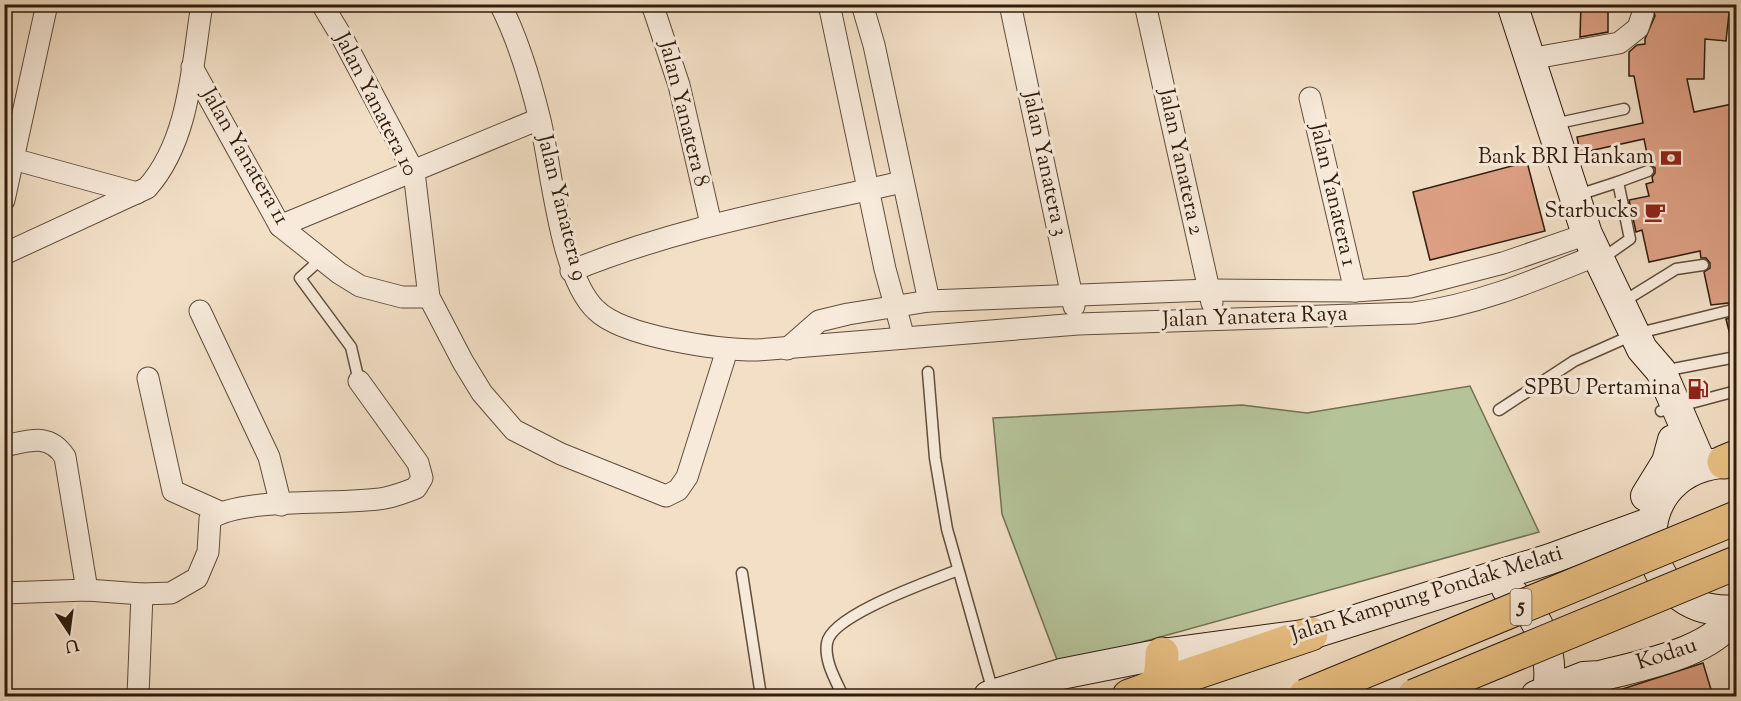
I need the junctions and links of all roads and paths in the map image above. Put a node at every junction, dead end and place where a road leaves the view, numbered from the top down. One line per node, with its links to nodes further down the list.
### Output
1 (46, 4): 18 (street)
2 (202, 4): 13 (street)
3 (322, 4): 20 (street, Jalan Yanatera 10)
4 (500, 4): 16 (street, Jalan Yanatera 9)
5 (652, 4): 27 (street, Jalan Yanatera 8)
6 (829, 4): 23 (street)
7 (862, 4): 21 (street)
8 (1010, 4): 37 (street, Jalan Yanatera 3)
9 (1145, 4): 35 (street, Jalan Yanatera 2)
10 (1512, 4): 12 (main road)
11 (1643, 13): 12 (street)
12 (1529, 59): 17 (main road)
13 (192, 67): 24 (street); 28 (street, Jalan Yanatera 11)
14 (1310, 98): 36 (street, Jalan Yanatera 1)
15 (1624, 109): 17 (lane)
16 (539, 119): 20 (street); 34 (street, Jalan Yanatera 9)
17 (1551, 125): 25 (main road)
18 (13, 159): 24 (street); 26 (street)
19 (1648, 171): 22 (lane)
20 (414, 172): 28 (street); 38 (street, Jalan Yanatera 10)
21 (902, 182): 23 (street); 40 (street)
22 (1618, 182): 25 (lane); 29 (lane)
23 (868, 190): 27 (street); 42 (street)
24 (137, 192): 30 (street)
25 (1574, 197): 29 (main road)
26 (4, 200)
27 (711, 224): 34 (street)
28 (280, 226): 31 (street, Jalan Yanatera 11)
29 (1595, 250): 33 (street, Jalan Yanatera Raya); 39 (street, Jalan Yanatera Raya); 41 (main road)
30 (4, 254)
31 (321, 259): 38 (street, Jalan Yanatera 11); 54 (lane)
32 (1703, 265): 41 (lane)
33 (1477, 270): 36 (street, Jalan Yanatera Raya); 39 (street)
34 (571, 271): 49 (street, Jalan Yanatera 9)
35 (1209, 290): 36 (street, Jalan Yanatera Raya); 37 (street, Jalan Yanatera Raya); 45 (street, Jalan Yanatera 2)
36 (1355, 291)
37 (1072, 294): 40 (street, Jalan Yanatera Raya); 46 (street, Jalan Yanatera 3)
38 (429, 297): 49 (street, Jalan Yanatera 10)
39 (1484, 297): 45 (street, Jalan Yanatera Raya)
40 (930, 301): 42 (street, Jalan Yanatera Raya)
41 (1620, 303): 50 (main road)
42 (895, 306): 47 (street); 48 (street, Jalan Yanatera Raya)
43 (1737, 309): 50 (lane)
44 (200, 311): 61 (street)
45 (1216, 318): 46 (street, Jalan Yanatera Raya)
46 (1078, 324): 47 (street, Jalan Yanatera Raya)
47 (904, 338): 48 (street, Jalan Yanatera Raya)
48 (788, 349): 49 (street, Jalan Yanatera Raya)
49 (727, 350)
50 (1646, 358): 51 (lane); 56 (main road); 57 (lane)
51 (1734, 360)
52 (928, 372): 67 (lane)
53 (148, 378): 62 (street)
54 (359, 381): 61 (street)
55 (1737, 391): 56 (lane)
56 (1669, 408): 58 (main road); 60 (main road)
57 (1499, 410)
58 (1673, 440): 60 (main road); 65 (main road)
59 (4, 446): 70 (street)
60 (1717, 464): 64 (main road)
61 (281, 505): 62 (street)
62 (220, 512): 72 (street)
63 (1737, 518): 85 (highway, 5, bridge)
64 (1652, 522): 65 (main road, Jalan Kampung Pondak Melati); 73 (main road)
65 (1587, 546): 69 (main road, Jalan Kampung Pondak Melati)
66 (1737, 563): 86 (highway, 5, bridge)
67 (958, 570): 83 (lane); 84 (lane)
68 (742, 573): 82 (lane)
69 (1482, 580): 75 (main road, Jalan Kampung Pondak Melati); 80 (main road)
70 (87, 590): 71 (street); 72 (street)
71 (4, 593)
72 (142, 594): 81 (street)
73 (1700, 606): 74 (main road); 77 (main road, Kodau)
74 (1736, 610): 77 (main road, Kodau)
75 (1311, 634): 76 (main road, Jalan Kampung Pondak Melati); 79 (highway)
76 (1162, 654): 79 (highway); 84 (main road, Jalan Kampung Pondak Melati)
77 (1641, 656): 78 (main road, Kodau)
78 (1601, 674): 80 (main road, Kodau)
79 (1142, 691)
80 (1542, 694)
81 (138, 696)
82 (761, 696)
83 (843, 696)
84 (991, 696)
85 (1305, 696)
86 (1414, 696)

